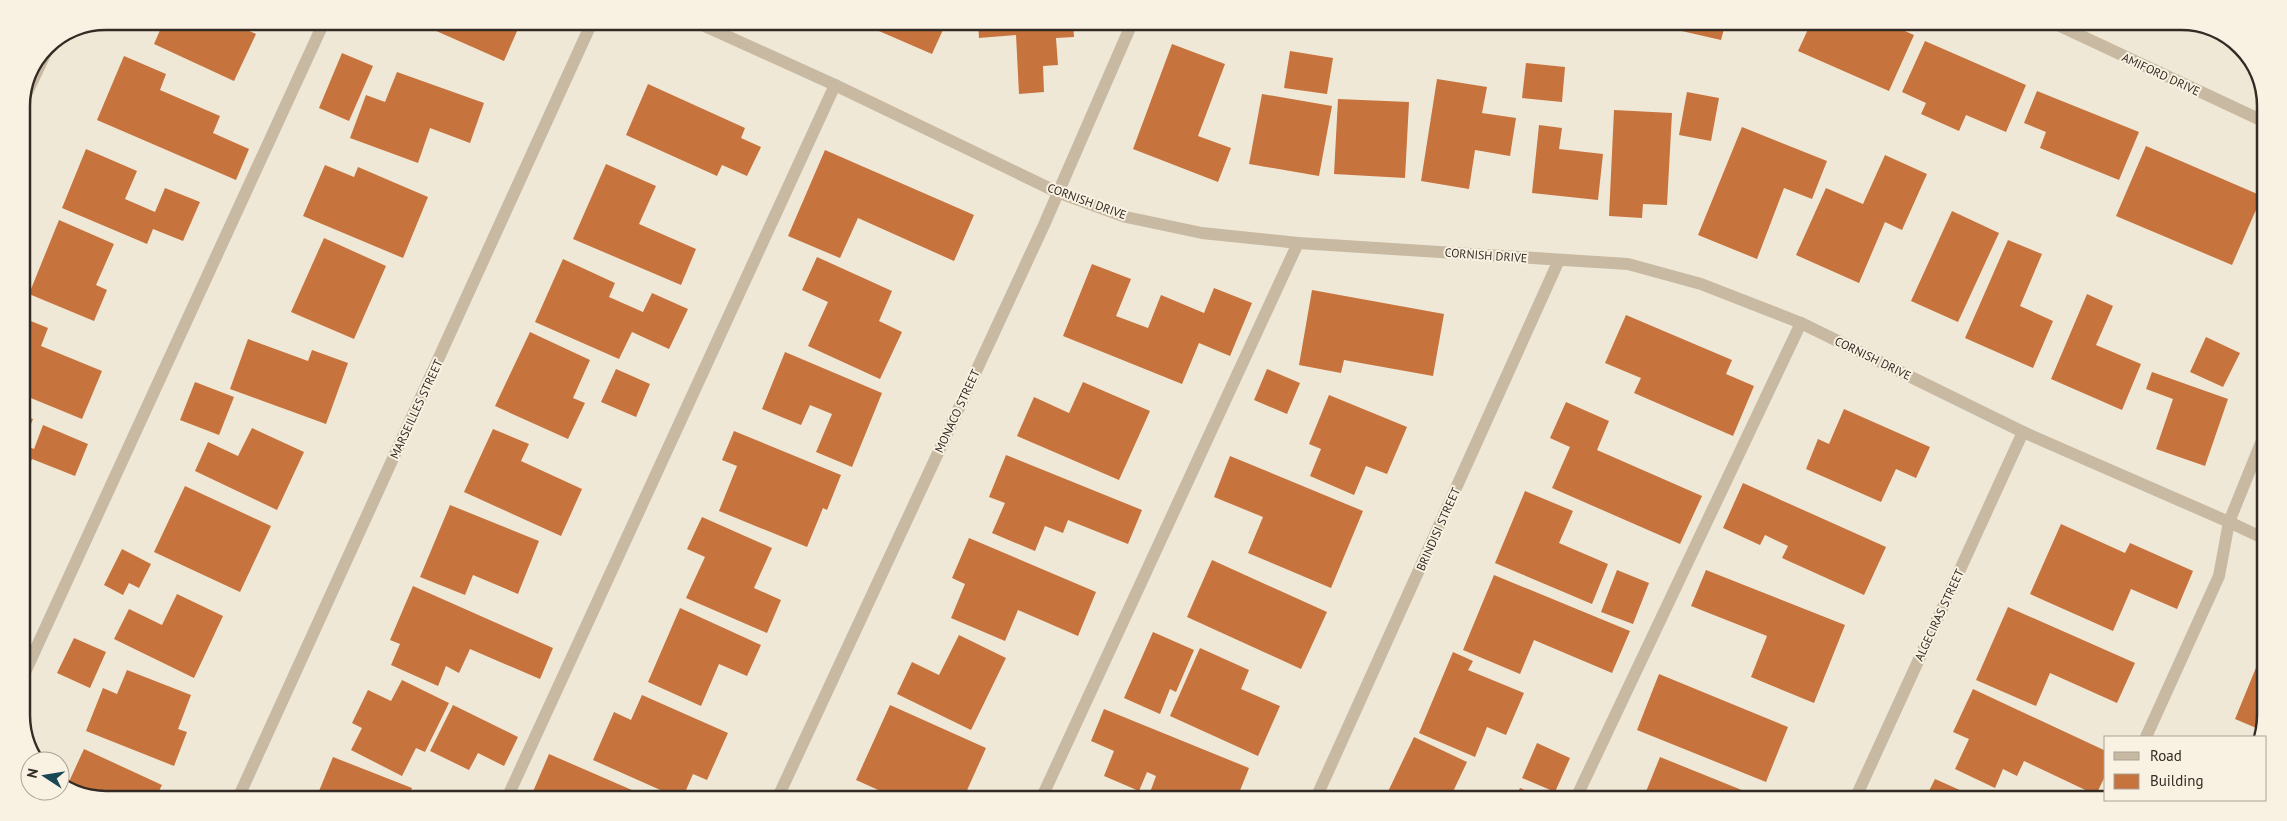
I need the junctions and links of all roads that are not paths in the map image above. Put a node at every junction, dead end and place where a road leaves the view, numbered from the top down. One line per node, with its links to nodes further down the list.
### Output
1 (320, 30): 16 (street)
2 (588, 30): 18 (street, MARSEILLES STREET)
3 (713, 30): 6 (street, CORNISH DRIVE)
4 (1129, 30): 8 (street, MONACO STREET)
5 (2069, 30): 7 (street, AMIFORD DRIVE)
6 (835, 86): 8 (street, CORNISH DRIVE); 19 (street)
7 (2257, 118)
8 (1058, 192): 9 (street, CORNISH DRIVE); 20 (street, MONACO STREET)
9 (1298, 243): 10 (street, CORNISH DRIVE); 21 (street)
10 (1559, 260): 11 (street, CORNISH DRIVE); 22 (street, BRINDISI STREET)
11 (1801, 322): 12 (street, CORNISH DRIVE); 23 (street)
12 (2023, 432): 14 (street, CORNISH DRIVE); 24 (street, ALGECIRAS STREET)
13 (2257, 453): 14 (street)
14 (2229, 522): 15 (street, CORNISH DRIVE); 17 (street)
15 (2257, 535)
16 (30, 664)
17 (2146, 736)
18 (241, 791)
19 (510, 791)
20 (781, 791)
21 (1045, 791)
22 (1319, 791)
23 (1579, 791)
24 (1859, 791)

